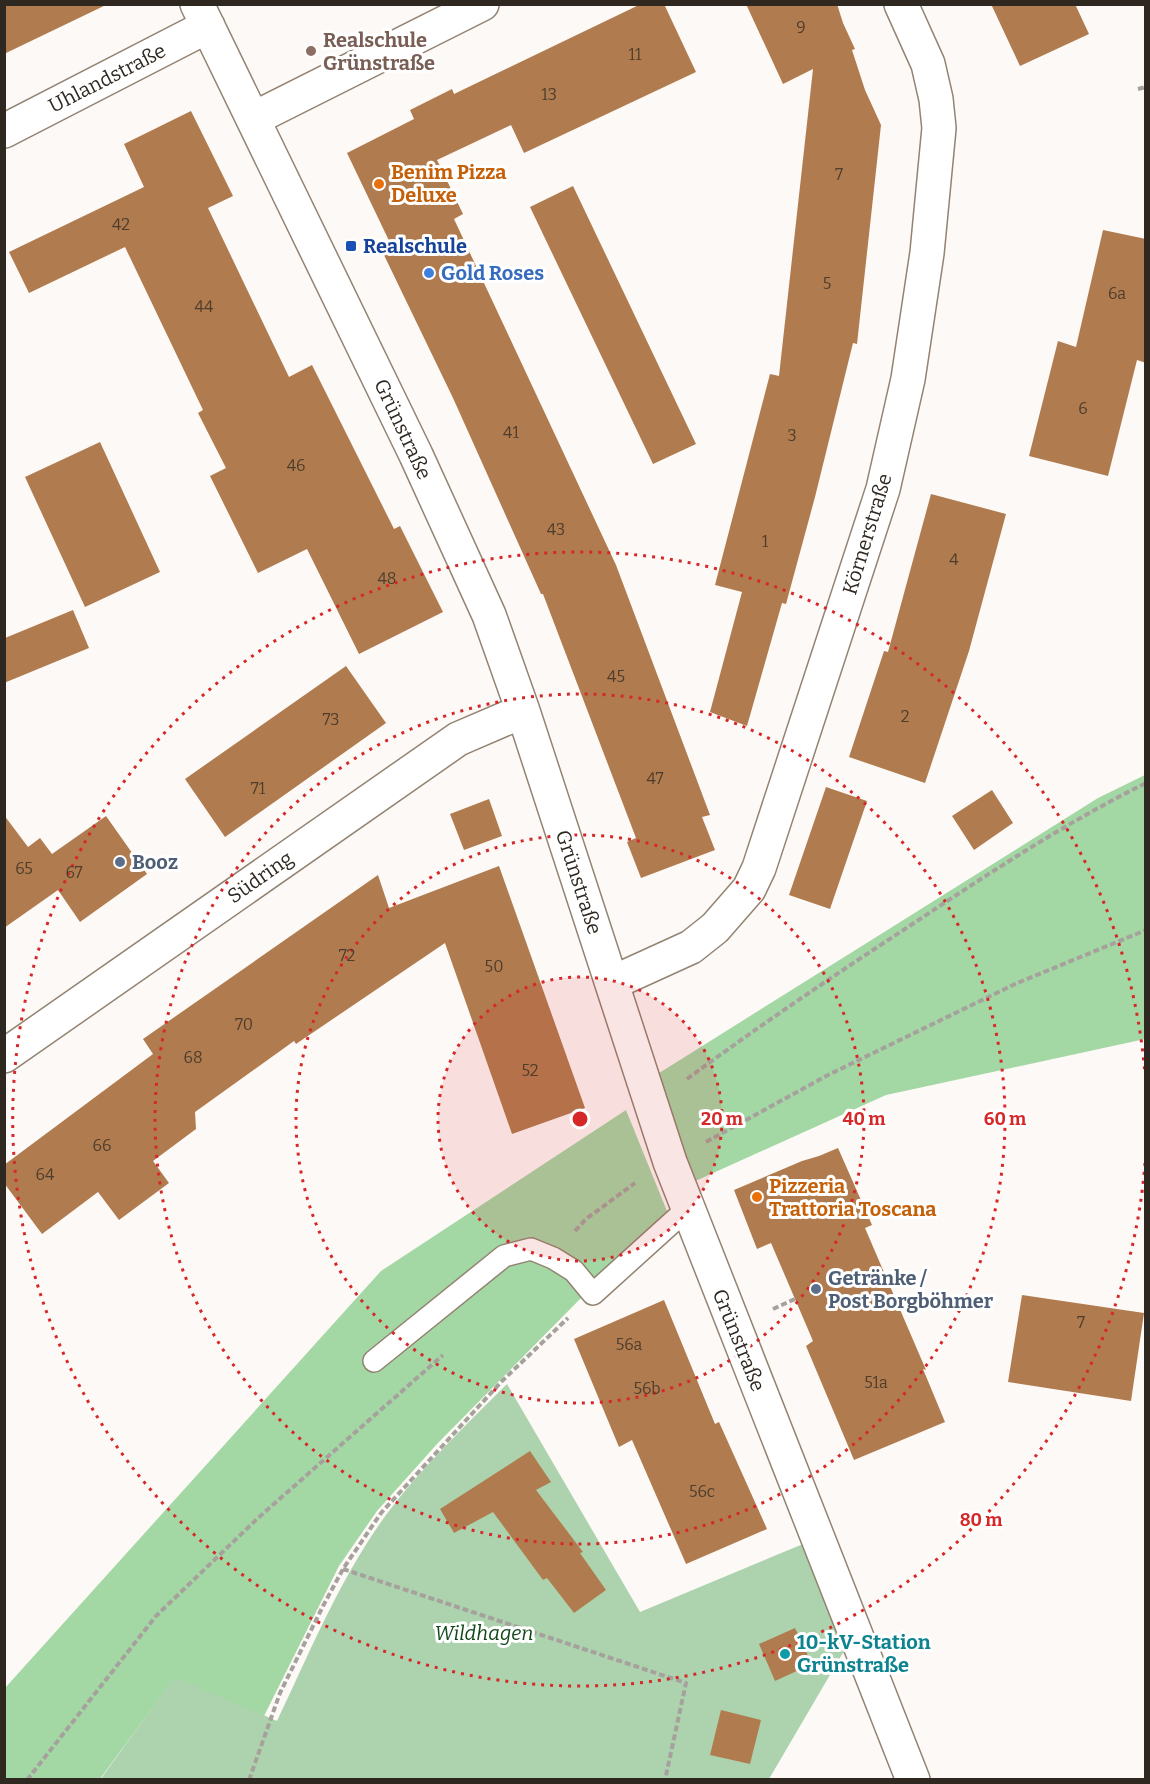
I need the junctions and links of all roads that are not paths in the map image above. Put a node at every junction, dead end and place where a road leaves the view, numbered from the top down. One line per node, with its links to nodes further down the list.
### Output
1 (482, 4): 4 (street)
2 (901, 4): 7 (street, Körnerstraße)
3 (203, 15): 4 (street, Grünstraße); 5 (street, Uhlandstraße)
4 (253, 119): 6 (street, Grünstraße)
5 (4, 131)
6 (523, 711): 7 (street, Grünstraße); 8 (street, Südring)
7 (612, 983): 9 (street, Grünstraße)
8 (4, 1056)
9 (687, 1209): 10 (lane); 11 (street, Grünstraße)
10 (374, 1361)
11 (913, 1779)

